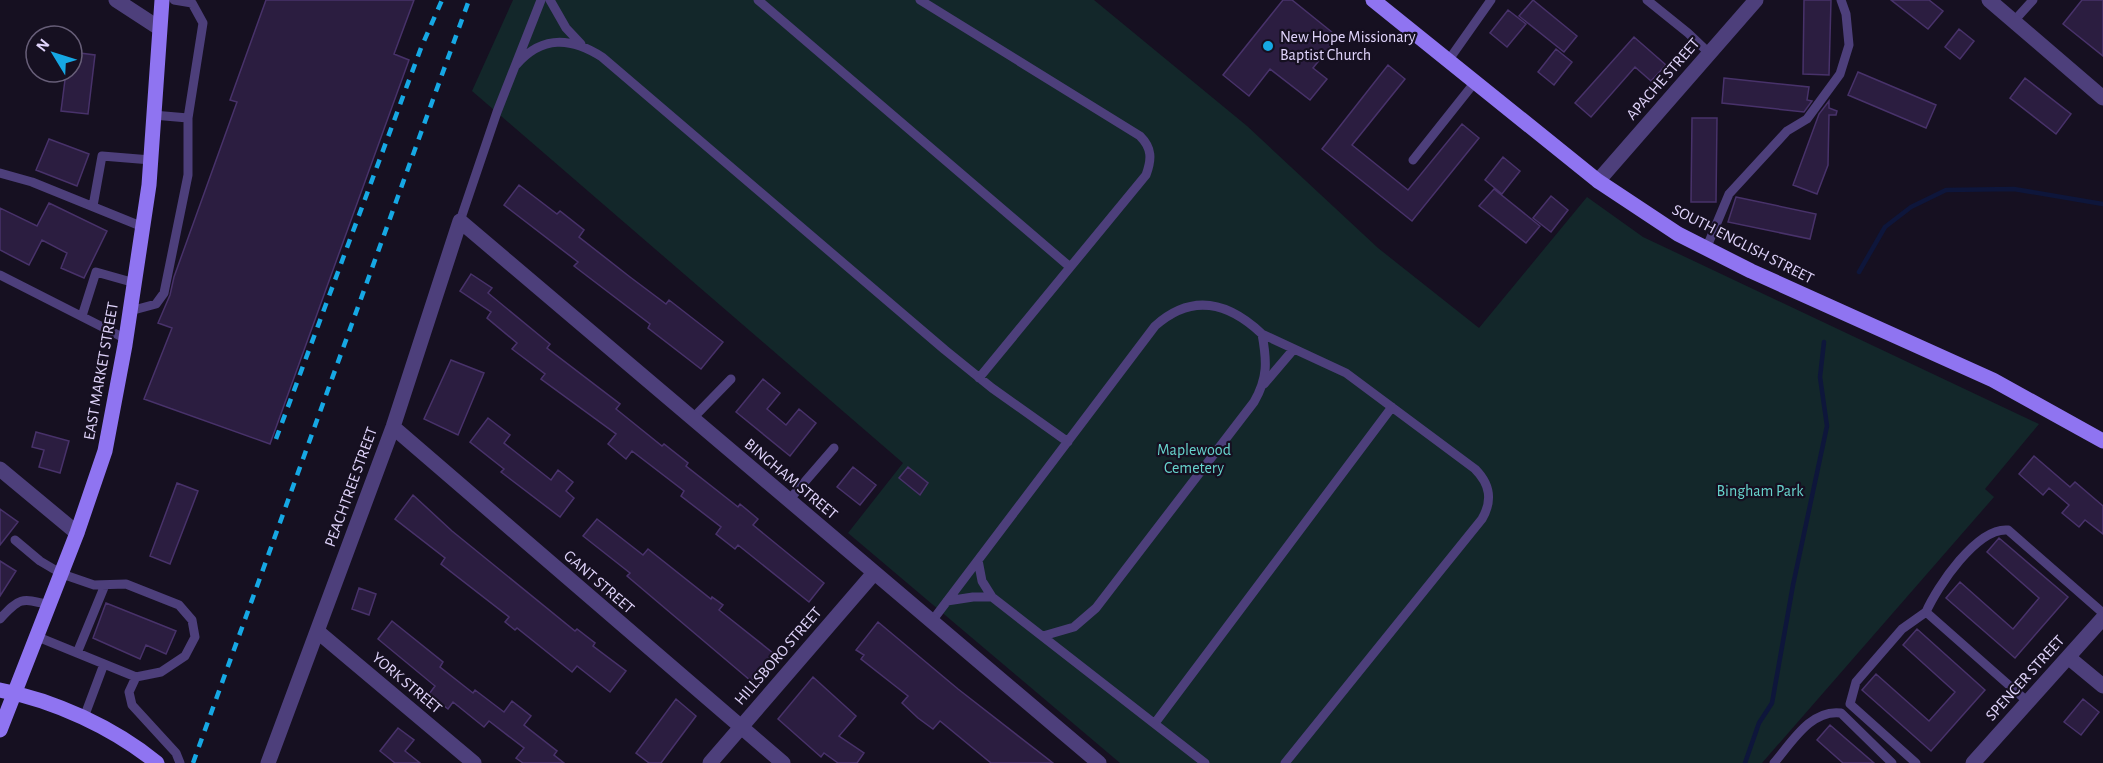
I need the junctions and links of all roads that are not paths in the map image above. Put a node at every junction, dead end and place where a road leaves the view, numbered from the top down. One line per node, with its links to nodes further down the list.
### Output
1 (116, 0): 16 (street)
2 (162, 0): 16 (street, EAST MARKET STREET)
3 (174, 0): 24 (lane)
4 (541, 0): 20 (lane)
5 (550, 0): 17 (lane)
6 (758, 0): 33 (lane)
7 (920, 0): 33 (lane)
8 (1373, 0): 19 (street, SOUTH ENGLISH STREET)
9 (1491, 0): 19 (lane)
10 (1647, 0): 18 (lane)
11 (1755, 0): 18 (street, APACHE STREET)
12 (1841, 0): 32 (lane)
13 (1989, 0): 15 (street)
14 (2033, 0): 15 (lane)
15 (2014, 21): 22 (street)
16 (159, 28): 23 (street, EAST MARKET STREET)
17 (580, 44): 20 (lane); 41 (lane)
18 (1709, 53): 28 (street, APACHE STREET)
19 (1448, 61): 21 (street, SOUTH ENGLISH STREET)
20 (516, 65): 30 (lane)
21 (1475, 82): 26 (lane); 28 (street, SOUTH ENGLISH STREET)
22 (2103, 98)
23 (153, 115): 24 (lane); 25 (street, EAST MARKET STREET)
24 (188, 118): 36 (lane)
25 (151, 160): 29 (lane); 31 (street, EAST MARKET STREET)
26 (1413, 160)
27 (0, 173): 29 (lane)
28 (1598, 181): 32 (street, SOUTH ENGLISH STREET)
29 (93, 206): 31 (lane)
30 (460, 221): 45 (street, BINGHAM STREET); 46 (street, PEACHTREE STREET)
31 (143, 227): 35 (street, EAST MARKET STREET)
32 (1706, 249): 47 (street, SOUTH ENGLISH STREET)
33 (1070, 267): 41 (lane)
34 (0, 275): 37 (lane)
35 (135, 283): 36 (street, EAST MARKET STREET); 37 (lane)
36 (130, 311): 39 (street, EAST MARKET STREET)
37 (82, 316): 39 (lane)
38 (1262, 334): 40 (lane); 43 (lane); 48 (lane)
39 (126, 339): 52 (street, EAST MARKET STREET)
40 (1293, 350): 43 (lane); 44 (lane)
41 (979, 378): 48 (lane)
42 (731, 379): 45 (lane)
43 (1263, 386): 66 (lane)
44 (1392, 407): 79 (lane); 90 (lane)
45 (693, 418): 51 (street, BINGHAM STREET)
46 (393, 427): 65 (street, PEACHTREE STREET); 80 (street, GANT STREET)
47 (2103, 441)
48 (1068, 442): 54 (lane)
49 (834, 448): 51 (lane)
50 (0, 469): 52 (street)
51 (789, 500): 55 (street, BINGHAM STREET)
52 (78, 533): 56 (street, EAST MARKET STREET)
53 (15, 540): 56 (lane)
54 (978, 560): 58 (lane); 59 (lane)
55 (874, 573): 64 (street, BINGHAM STREET); 80 (street, HILLSBORO STREET)
56 (62, 574): 57 (lane); 60 (street, EAST MARKET STREET)
57 (105, 585): 68 (lane); 71 (lane)
58 (992, 597): 59 (lane); 66 (lane)
59 (947, 602): 64 (lane)
60 (50, 605): 63 (lane); 67 (street, EAST MARKET STREET)
61 (1926, 612): 62 (lane); 75 (lane); 76 (lane)
62 (2103, 616): 69 (street, SPENCER STREET)
63 (0, 619)
64 (932, 621): 88 (street, BINGHAM STREET)
65 (317, 631): 84 (street, PEACHTREE STREET); 85 (street, YORK STREET)
66 (1043, 636): 79 (lane)
67 (38, 637): 68 (lane); 74 (street, EAST MARKET STREET)
68 (77, 653): 70 (lane)
69 (2068, 657): 72 (street); 75 (street, SPENCER STREET)
70 (104, 664): 71 (lane); 78 (lane)
71 (136, 677): 83 (lane)
72 (2103, 686)
73 (0, 690): 74 (street)
74 (16, 693): 78 (street); 81 (street, EAST MARKET STREET)
75 (2028, 702): 94 (street, SPENCER STREET)
76 (1850, 704): 77 (lane); 93 (lane)
77 (1841, 713): 91 (lane); 92 (lane)
78 (83, 720): 82 (street)
79 (1155, 723): 89 (lane)
80 (740, 728): 86 (street, HILLSBORO STREET); 87 (street, GANT STREET)
81 (0, 730)
82 (157, 763)
83 (180, 763)
84 (268, 763)
85 (474, 763)
86 (710, 763)
87 (783, 763)
88 (1100, 763)
89 (1205, 763)
90 (1285, 763)
91 (1774, 763)
92 (1892, 763)
93 (1916, 763)
94 (1974, 763)

